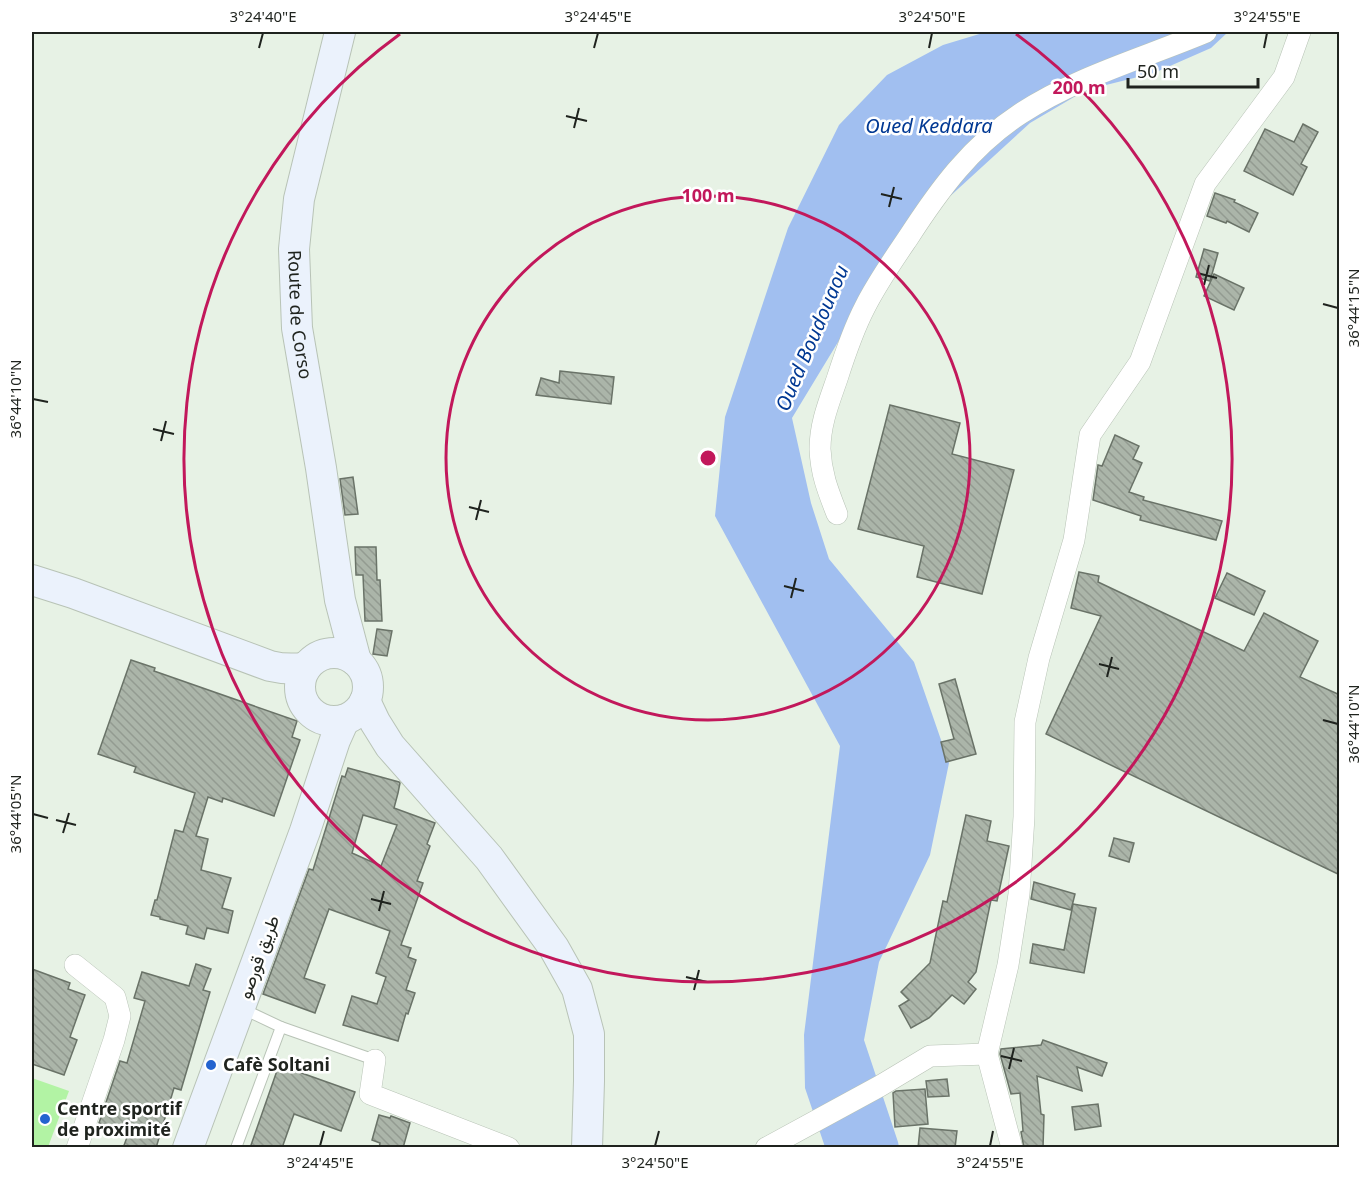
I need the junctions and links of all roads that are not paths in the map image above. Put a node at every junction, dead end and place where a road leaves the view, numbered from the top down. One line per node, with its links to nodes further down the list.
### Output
1 (340, 32): 6 (main road, Route de Corso)
2 (1206, 32): 4 (street)
3 (1300, 32): 13 (street)
4 (837, 514)
5 (32, 580): 8 (main road)
6 (340, 600): 7 (main road, Route de Corso); 8 (main road, Route de Corso)
7 (356, 661): 8 (main road); 9 (main road)
8 (310, 672): 9 (main road)
9 (344, 714): 11 (main road, طريق قورصو); 19 (main road)
10 (75, 965): 15 (street)
11 (240, 1008): 12 (lane); 16 (main road, طريق قورصو)
12 (280, 1027): 14 (lane); 17 (lane)
13 (987, 1054): 20 (street); 21 (street)
14 (375, 1060): 18 (street)
15 (77, 1148)
16 (188, 1148)
17 (236, 1148)
18 (509, 1148)
19 (587, 1148)
20 (766, 1148)
21 (1012, 1148)

